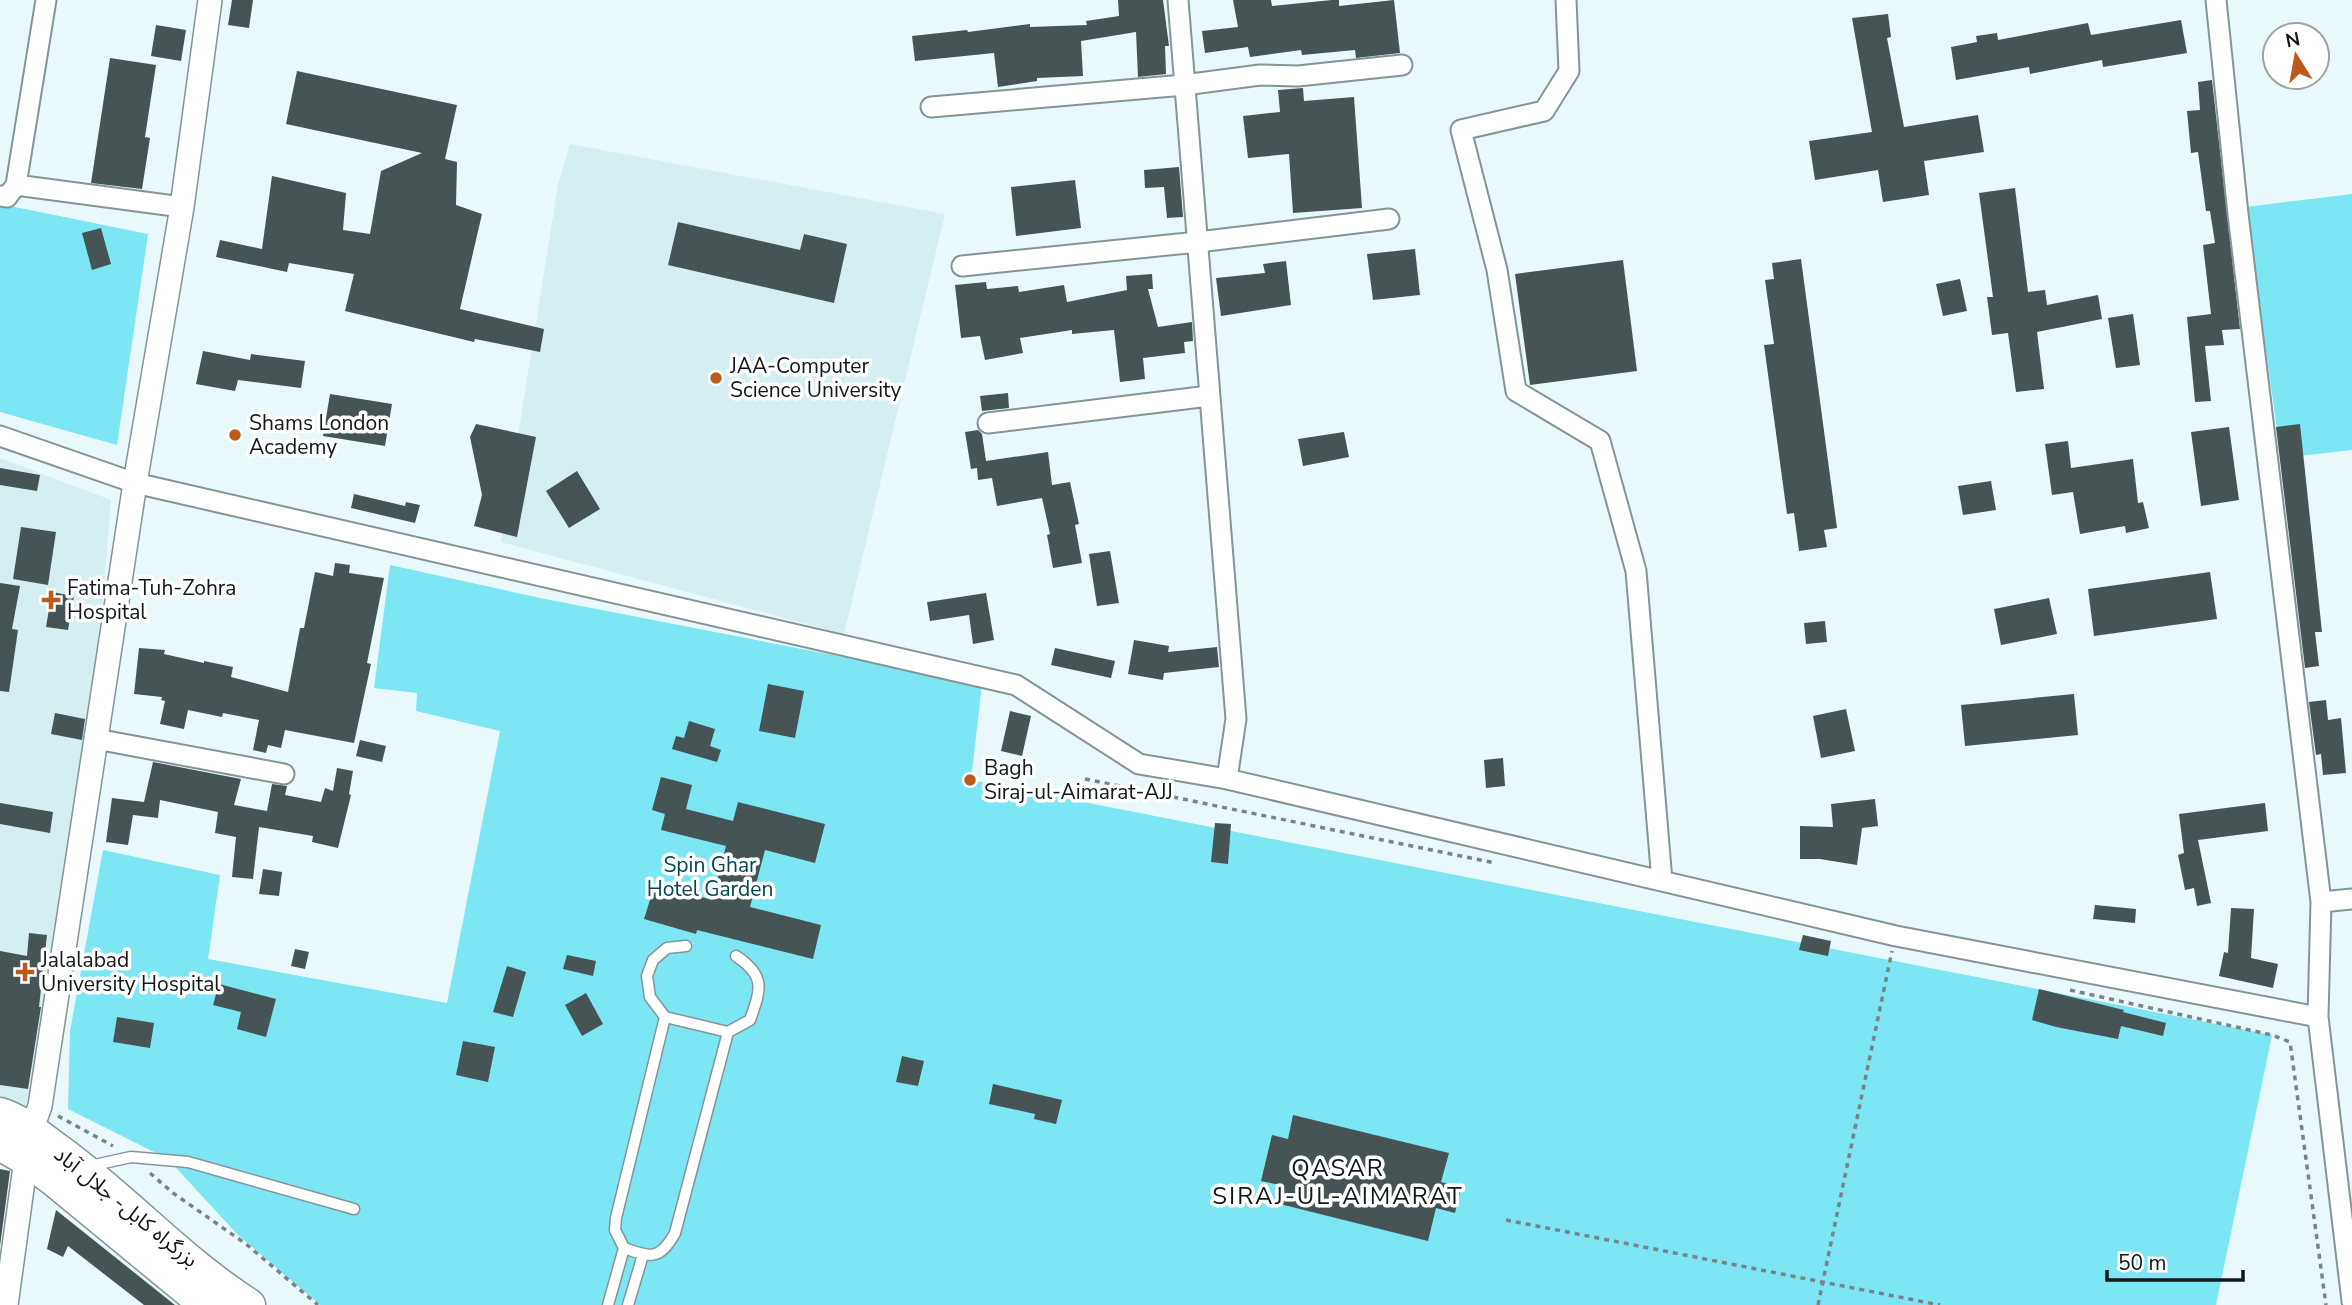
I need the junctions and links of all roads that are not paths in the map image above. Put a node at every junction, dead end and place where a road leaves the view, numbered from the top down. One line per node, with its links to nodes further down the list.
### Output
1 (46, 0): 9 (street)
2 (210, 0): 10 (street)
3 (1178, 0): 7 (street)
4 (1566, 0): 21 (street)
5 (2216, 0): 23 (street)
6 (1402, 65): 7 (street)
7 (1184, 85): 8 (street); 12 (street)
8 (931, 107)
9 (8, 190): 10 (street)
10 (182, 207): 17 (street)
11 (1389, 219): 12 (street)
12 (1198, 242): 13 (street); 14 (street)
13 (962, 265)
14 (1209, 396): 15 (street); 20 (street)
15 (988, 423)
16 (0, 436): 17 (street)
17 (135, 483): 18 (street); 20 (street)
18 (96, 739): 19 (street); 30 (street)
19 (284, 774)
20 (1227, 779): 21 (street)
21 (1662, 881): 27 (street)
22 (2352, 899): 23 (street)
23 (2321, 902): 27 (street)
24 (686, 946): 26 (lane)
25 (736, 956): 28 (lane)
26 (665, 1017): 28 (lane); 33 (lane)
27 (2318, 1017): 35 (street)
28 (728, 1032): 34 (lane)
29 (0, 1114): 30 (highway, بزرگراه کابل- جلال آباد)
30 (24, 1135): 31 (highway, بزرگراه کابل- جلال آباد); 36 (street); 37 (highway, بزرگراه کابل- جلال آباد)
31 (82, 1167): 32 (lane); 38 (highway, بزرگراه کابل- جلال آباد)
32 (354, 1209)
33 (624, 1248): 34 (lane); 39 (lane)
34 (643, 1255): 40 (lane)
35 (2352, 1301)
36 (6, 1305)
37 (206, 1305)
38 (249, 1305)
39 (608, 1305)
40 (628, 1305)

